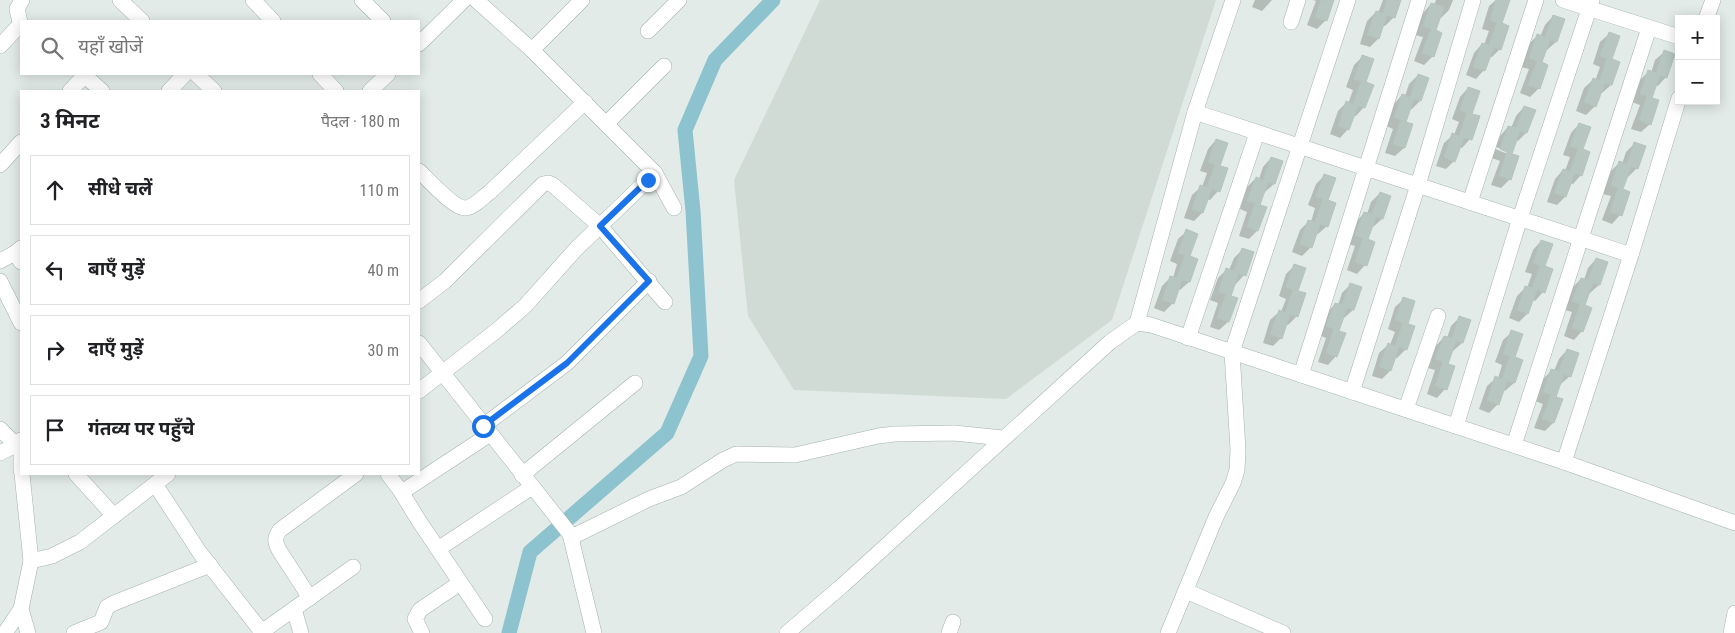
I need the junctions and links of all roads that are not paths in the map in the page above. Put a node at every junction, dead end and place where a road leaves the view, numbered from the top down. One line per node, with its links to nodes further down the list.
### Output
1 (22, 0): 22 (street)
2 (120, 0): 19 (street)
3 (253, 0): 20 (street)
4 (362, 0): 21 (street)
5 (464, 0): 28 (street)
6 (476, 0): 30 (street)
7 (582, 0): 30 (street)
8 (679, 0): 26 (street)
9 (1233, 0): 45 (street)
10 (1298, 0): 23 (street)
11 (1348, 0): 49 (street)
12 (1419, 0): 51 (street)
13 (1473, 0): 54 (street)
14 (1536, 0): 55 (street)
15 (1563, 0): 17 (street)
16 (1714, 0): 18 (street)
17 (1590, 4): 25 (street); 57 (street)
18 (1708, 15)
19 (141, 20)
20 (272, 20)
21 (382, 20)
22 (20, 22)
23 (1291, 22)
24 (20, 27): 29 (street)
25 (1649, 28): 27 (street); 59 (street)
26 (648, 31)
27 (1675, 36)
28 (420, 43)
29 (0, 46)
30 (532, 50): 43 (street)
31 (664, 66): 46 (street)
32 (84, 75): 37 (street); 38 (street)
33 (184, 75): 39 (street)
34 (197, 75): 40 (street)
35 (321, 75): 41 (street)
36 (387, 75): 42 (street)
37 (71, 90)
38 (101, 90)
39 (170, 90)
40 (213, 90)
41 (335, 90)
42 (371, 90)
43 (584, 102): 46 (street); 52 (street)
44 (1677, 105): 61 (street)
45 (1195, 112): 47 (street); 69 (street)
46 (606, 124): 53 (street)
47 (1257, 133): 49 (street); 70 (street)
48 (20, 143): 50 (street)
49 (1300, 146): 51 (street); 72 (street)
50 (0, 164)
51 (1366, 168): 54 (street); 74 (street)
52 (420, 172)
53 (655, 173): 56 (street); 58 (street)
54 (1418, 185): 55 (street); 77 (street)
55 (1470, 202): 57 (street)
56 (674, 208)
57 (1520, 218): 59 (street); 79 (street)
58 (600, 226): 64 (street); 65 (street); 73 (street)
59 (1581, 238): 61 (street); 84 (street)
60 (19, 254): 62 (street)
61 (1631, 254): 87 (street)
62 (0, 261)
63 (0, 281): 68 (street)
64 (649, 281): 66 (street); 81 (street)
65 (420, 300)
66 (665, 302)
67 (1438, 316): 78 (street)
68 (20, 321)
69 (1137, 323): 70 (street); 82 (street)
70 (1188, 338): 72 (street)
71 (420, 344): 73 (street)
72 (1232, 352): 74 (street); 104 (street)
73 (442, 373): 76 (street); 81 (street)
74 (1301, 374): 77 (street)
75 (635, 383): 93 (street)
76 (420, 390)
77 (1352, 392): 78 (street)
78 (1406, 409): 79 (street)
79 (1456, 426): 84 (street)
80 (0, 429): 83 (street)
81 (487, 430): 93 (street); 95 (street)
82 (1003, 438): 98 (street); 119 (street)
83 (19, 442): 85 (street); 86 (street)
84 (1514, 445): 87 (street)
85 (0, 452)
86 (20, 457)
87 (1564, 462): 97 (street)
88 (21, 475): 100 (street)
89 (77, 475): 96 (street)
90 (167, 475): 94 (street)
91 (355, 475): 105 (street)
92 (389, 475): 95 (street)
93 (527, 481): 98 (street); 99 (street)
94 (154, 484): 96 (street); 101 (street)
95 (400, 490): 99 (street)
96 (114, 516): 100 (street)
97 (1735, 524)
98 (567, 531): 118 (street)
99 (438, 549): 103 (street)
100 (31, 561): 106 (street)
101 (210, 566): 109 (street); 111 (street)
102 (353, 567): 105 (street)
103 (460, 583): 110 (street); 117 (street)
104 (1186, 591): 120 (street); 121 (street)
105 (310, 598): 107 (street)
106 (21, 609): 112 (street); 113 (street)
107 (294, 609): 111 (street); 116 (street)
108 (1735, 613): 122 (street)
109 (103, 618): 114 (street); 115 (street)
110 (484, 619)
111 (261, 632)
112 (6, 633)
113 (28, 633)
114 (74, 633)
115 (109, 633)
116 (301, 633)
117 (422, 633)
118 (594, 633)
119 (787, 633)
120 (1168, 633)
121 (1283, 633)
122 (1731, 633)

